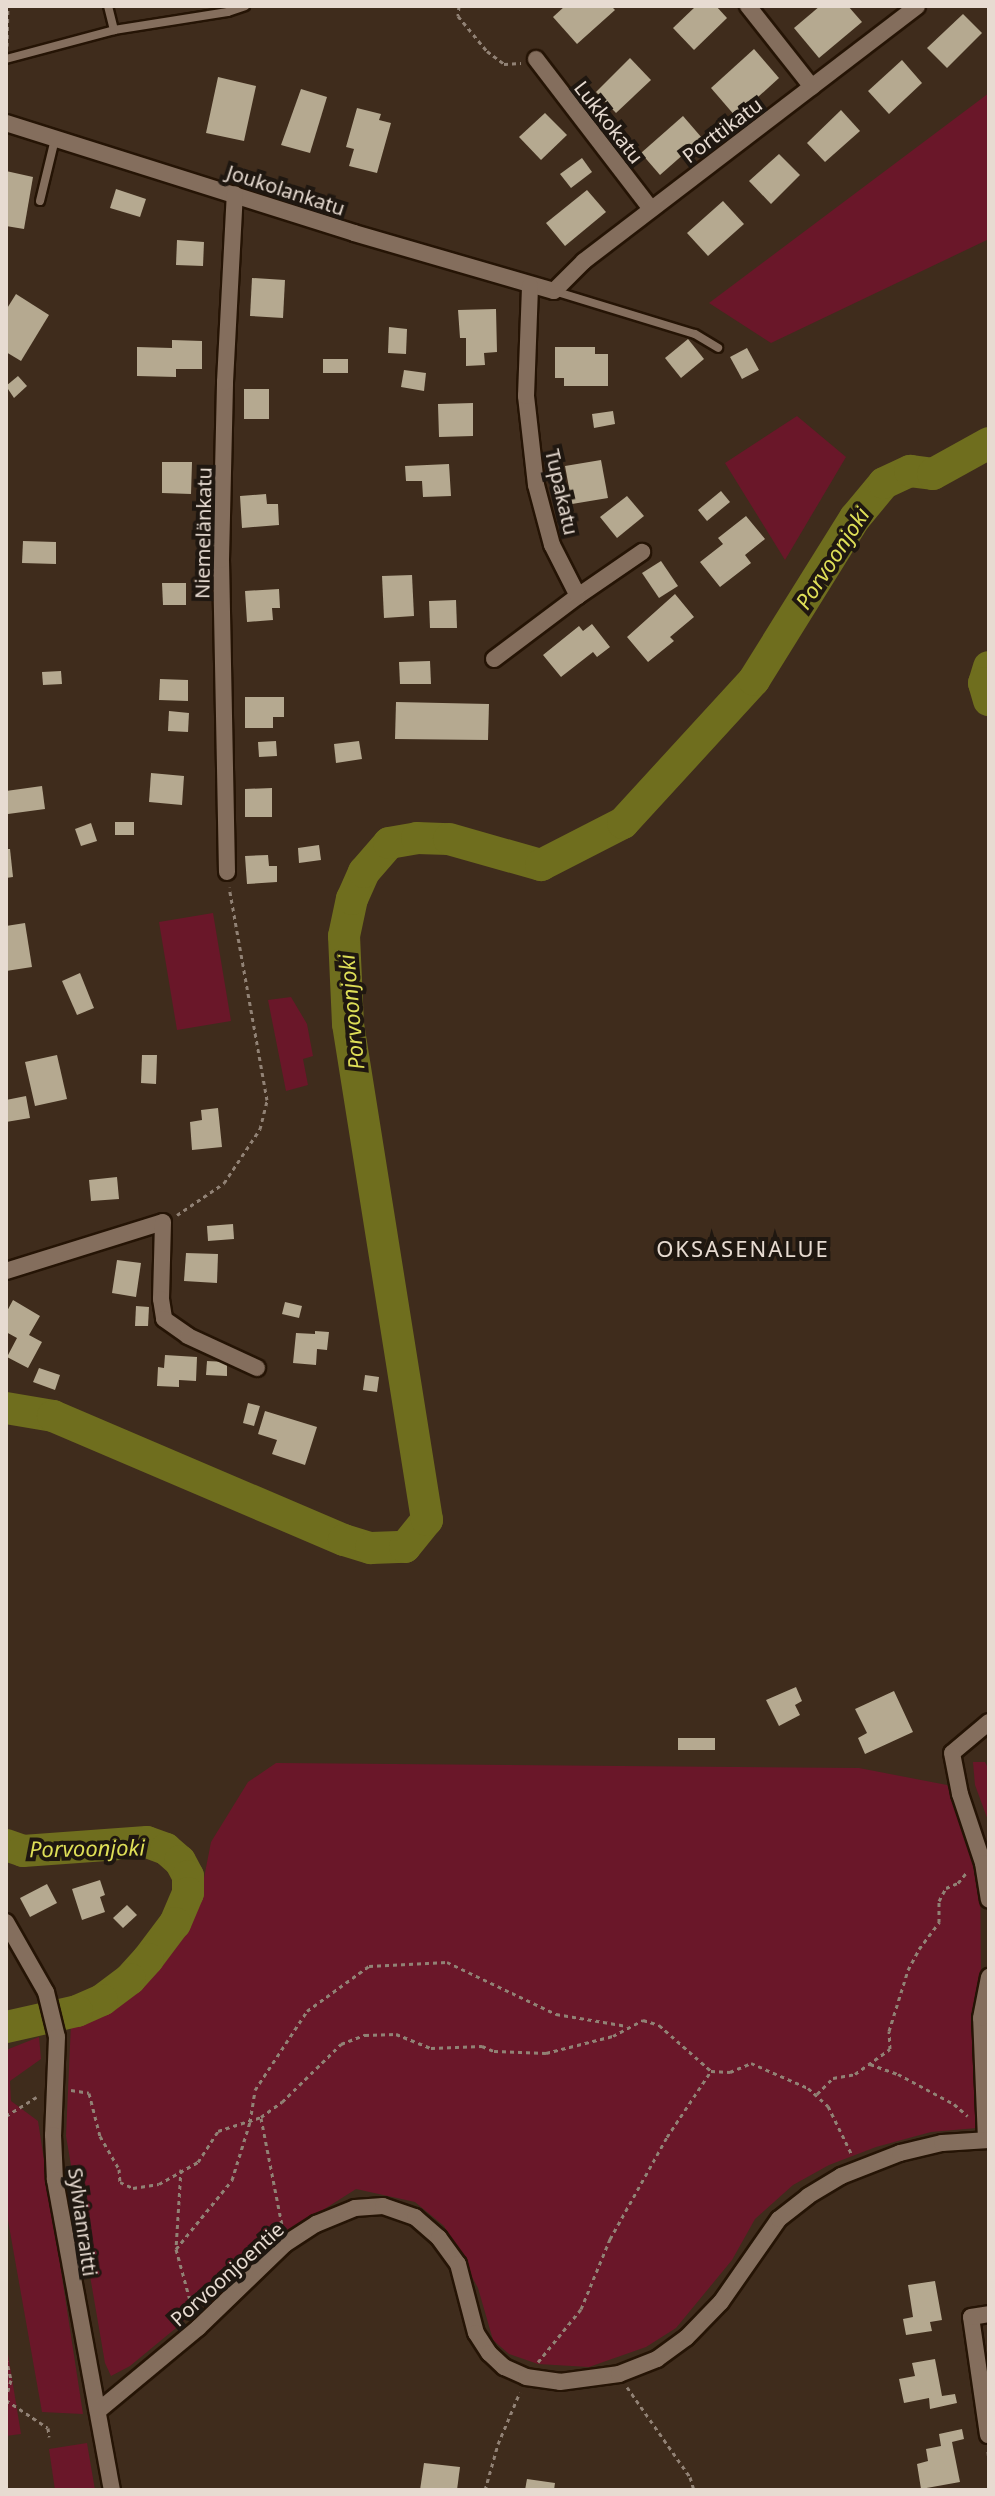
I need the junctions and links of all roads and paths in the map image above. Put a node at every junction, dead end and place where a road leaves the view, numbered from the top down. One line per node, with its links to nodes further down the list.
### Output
1 (8, 6): 8 (path)
2 (108, 6): 7 (lane)
3 (245, 6): 7 (lane)
4 (459, 6): 9 (path)
5 (748, 6): 10 (street)
6 (917, 6): 10 (street, Porttikatu)
7 (114, 30): 8 (lane)
8 (6, 59)
9 (536, 59): 15 (street, Lukkokatu)
10 (812, 87): 15 (street, Porttikatu)
11 (6, 123): 12 (street, Joukolankatu)
12 (55, 139): 13 (street, Joukolankatu); 14 (lane)
13 (235, 194): 16 (street, Joukolankatu); 22 (street, Niemelänkatu)
14 (40, 201)
15 (651, 209): 17 (street, Porttikatu)
16 (530, 286): 17 (street, Joukolankatu); 20 (street, Tupakatu)
17 (554, 291): 18 (lane)
18 (718, 348)
19 (642, 552): 20 (street)
20 (578, 596): 21 (street)
21 (494, 659)
22 (227, 872): 23 (path)
23 (163, 1222): 24 (street); 25 (street)
24 (6, 1271)
25 (257, 1368)
26 (989, 1722): 27 (street)
27 (983, 1863): 28 (street); 32 (path)
28 (989, 1900)
29 (6, 1922): 34 (street, Sylvianraitti)
30 (989, 1977): 39 (street)
31 (627, 2026): 33 (path); 37 (path); 38 (path)
32 (870, 2064): 35 (path); 39 (path)
33 (711, 2071): 35 (path); 48 (path)
34 (56, 2092): 36 (path); 41 (path); 50 (street, Sylvianraitti)
35 (817, 2094): 40 (path)
36 (6, 2116)
37 (261, 2117): 38 (path); 42 (path)
38 (250, 2122): 41 (path); 43 (path)
39 (987, 2137): 40 (street, Porvoonjoentie)
40 (862, 2167): 47 (street, Porvoonjoentie)
41 (181, 2169): 43 (path)
42 (285, 2244): 45 (street, Porvoonjoentie); 48 (street, Porvoonjoentie)
43 (176, 2249): 45 (path)
44 (989, 2314): 51 (street)
45 (198, 2328): 50 (street, Porvoonjoentie)
46 (6, 2358): 49 (path)
47 (619, 2374): 48 (street, Porvoonjoentie); 55 (path)
48 (526, 2377): 54 (path)
49 (6, 2399): 52 (path)
50 (98, 2411): 53 (street, Sylvianraitti)
51 (988, 2435)
52 (49, 2437)
53 (112, 2490)
54 (485, 2490)
55 (694, 2490)

